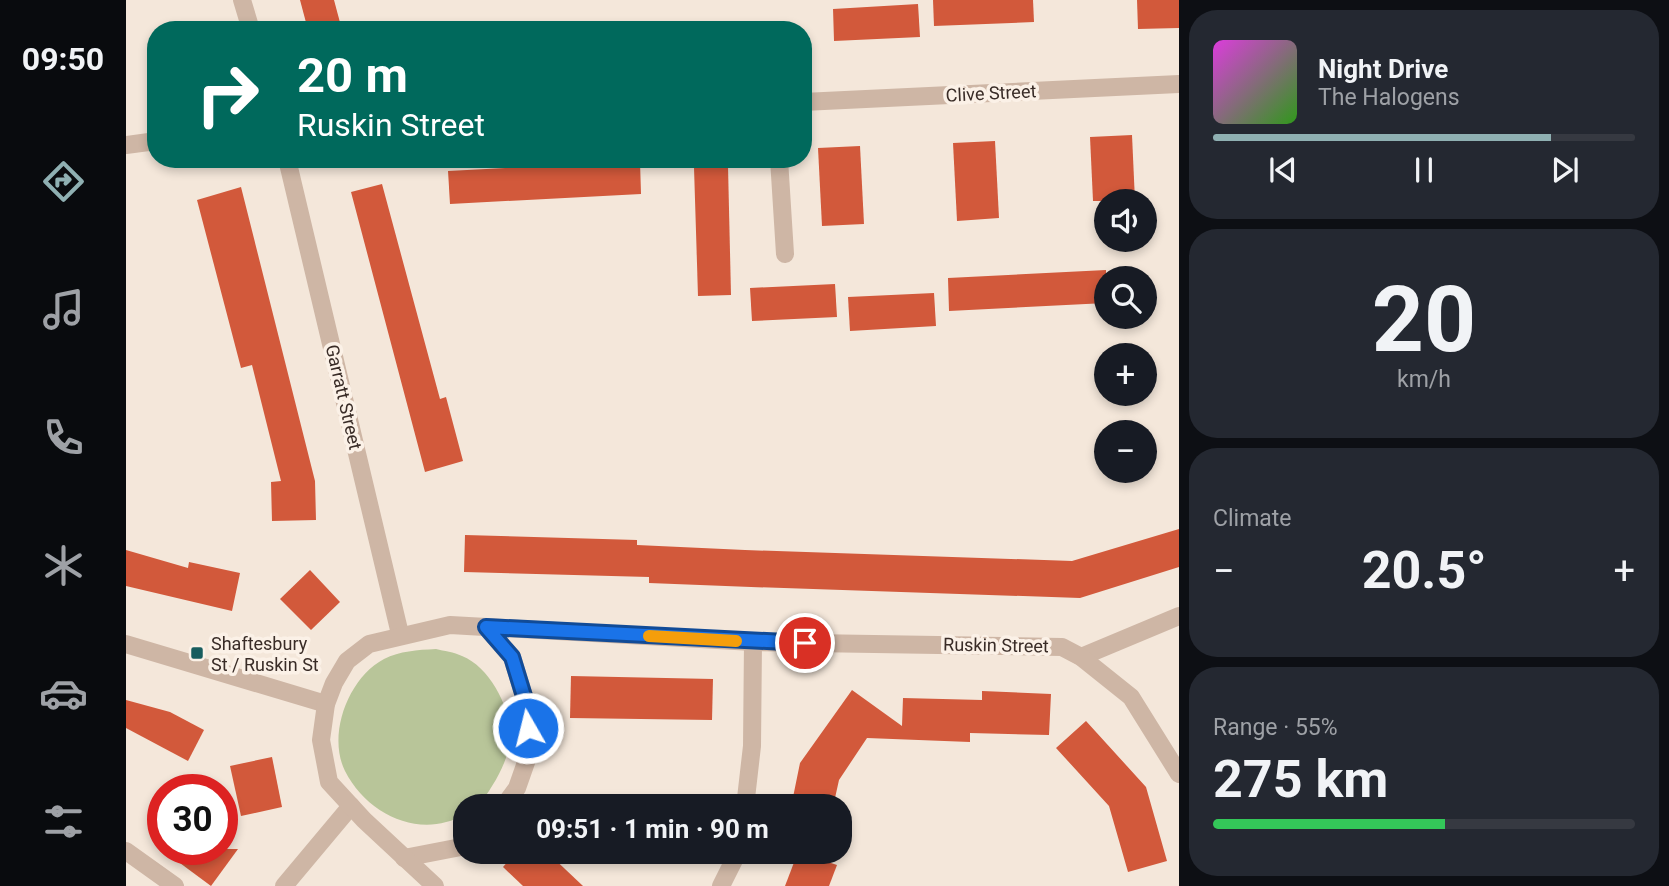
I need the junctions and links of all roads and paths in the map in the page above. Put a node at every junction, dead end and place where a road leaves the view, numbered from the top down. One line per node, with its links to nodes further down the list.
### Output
1 (242, 0): 2 (street)
2 (248, 21)
3 (1179, 84): 4 (street, Clive Street)
4 (812, 102)
5 (147, 142): 6 (street)
6 (126, 145)
7 (289, 168): 12 (street, Garratt Street)
8 (780, 168): 9 (street)
9 (785, 254)
10 (1179, 616): 15 (street)
11 (486, 627): 12 (street, Ruskin Street); 13 (street, Ruskin Street); 18 (street)
12 (400, 635): 16 (street, Ruskin Street)
13 (753, 642): 15 (street, Ruskin Street); 19 (street)
14 (126, 644): 16 (street)
15 (1081, 657): 17 (street, Ruskin Street)
16 (326, 704): 20 (street, Ruskin Street)
17 (1179, 774)
18 (513, 794)
19 (746, 794)
20 (351, 806): 23 (street, Ruskin Street); 26 (street)
21 (453, 849): 23 (street)
22 (126, 852): 25 (street)
23 (404, 858): 27 (street, Ruskin Street)
24 (732, 864): 28 (street)
25 (175, 886)
26 (284, 886)
27 (435, 886)
28 (721, 886)

